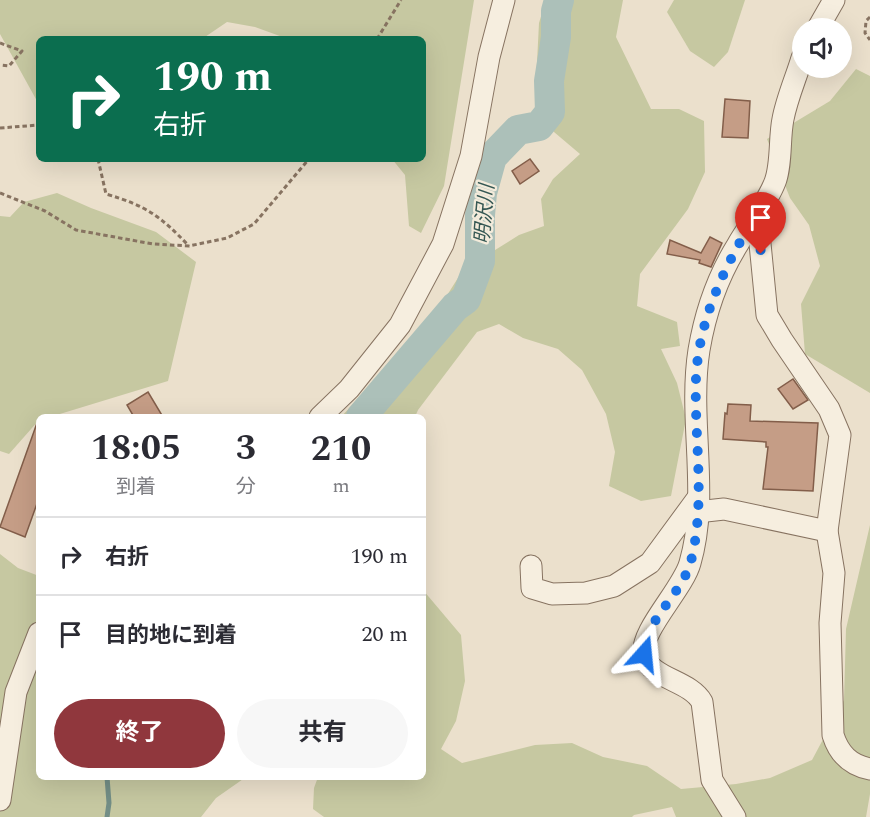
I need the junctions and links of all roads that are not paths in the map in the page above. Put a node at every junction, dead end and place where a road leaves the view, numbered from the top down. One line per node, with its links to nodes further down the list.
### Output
1 (504, 0): 6 (street)
2 (834, 0): 3 (street)
3 (824, 18)
4 (796, 78): 5 (street)
5 (757, 213): 7 (street); 8 (street)
6 (323, 414)
7 (697, 505): 8 (street); 9 (street); 13 (street)
8 (827, 531): 11 (street)
9 (531, 566)
10 (36, 641): 12 (street)
11 (870, 769)
12 (0, 800)
13 (735, 817)

